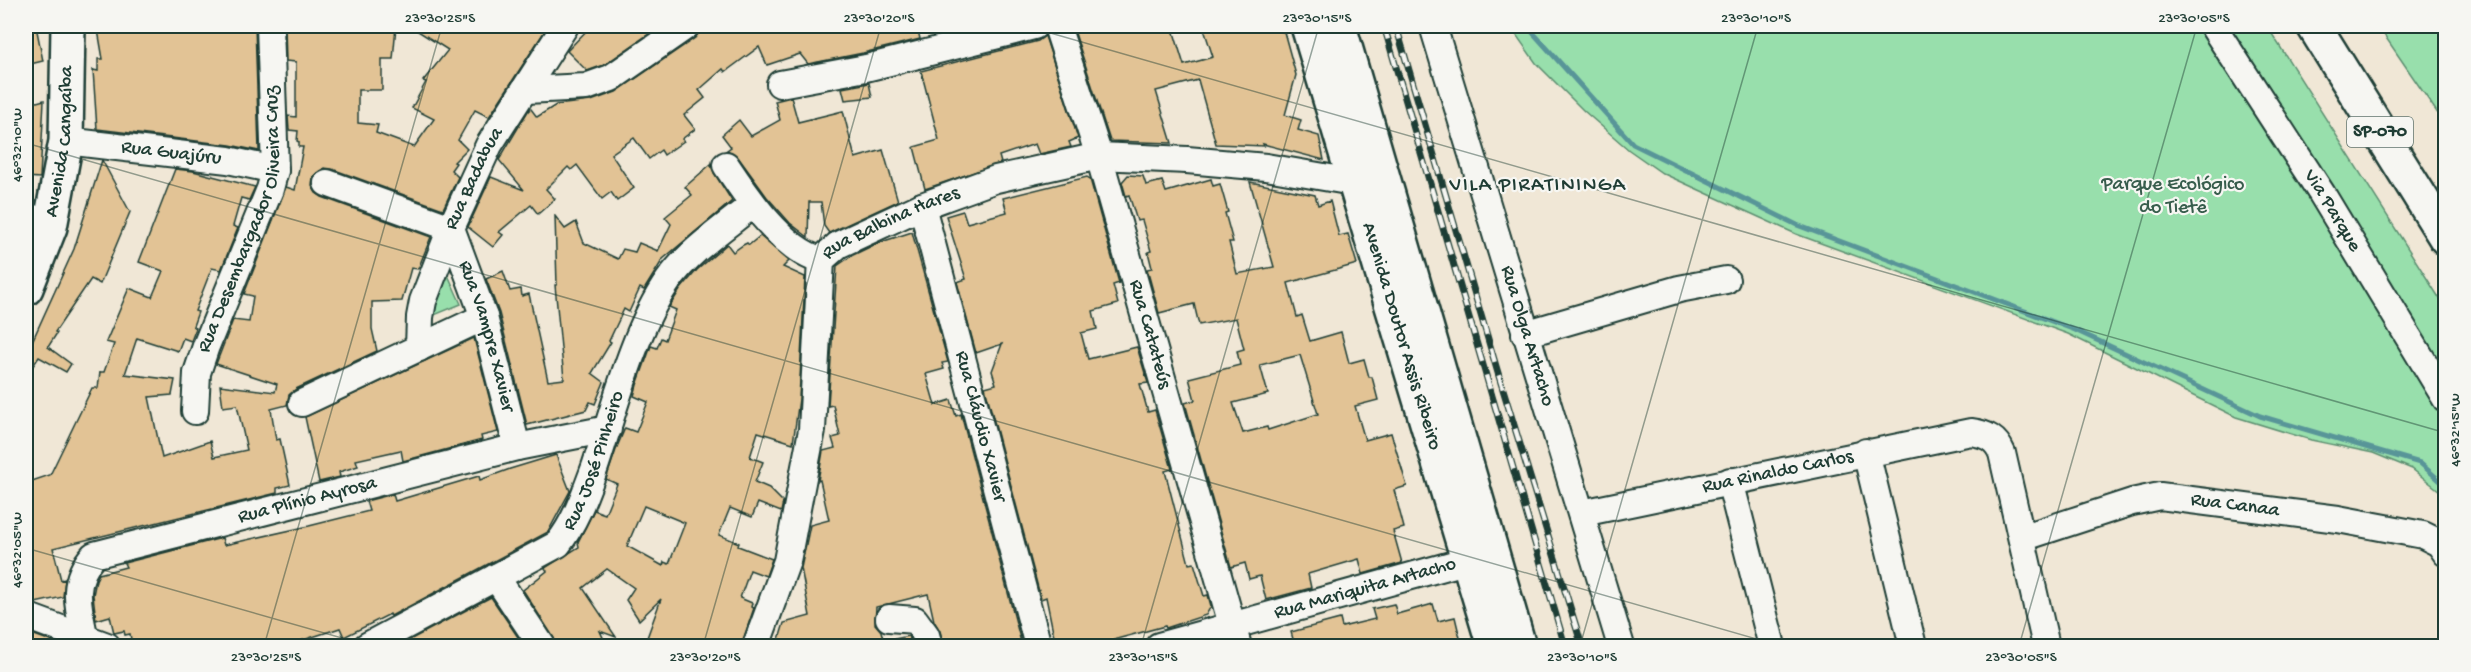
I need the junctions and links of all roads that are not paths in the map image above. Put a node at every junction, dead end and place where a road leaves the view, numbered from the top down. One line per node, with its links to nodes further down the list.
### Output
1 (68, 26): 14 (main road, Avenida Cangaíba)
2 (270, 26): 17 (street, Rua Desembargador Oliveira Cruz)
3 (565, 26): 13 (street, Rua Badabua)
4 (686, 26): 13 (street)
5 (1034, 26): 12 (street)
6 (1057, 26): 15 (street, Rua Catateús)
7 (1308, 26): 18 (main road, Avenida Doutor Assis Ribeiro)
8 (1339, 26): 22 (main road, Avenida Doutor Assis Ribeiro)
9 (1432, 26): 30 (street, Rua Olga Artacho)
10 (2213, 26): 32 (street, Via Parque)
11 (2314, 26): 25 (main road, SP-070)
12 (780, 84)
13 (526, 90): 24 (street, Rua Badabua)
14 (66, 141): 17 (street, Rua Guajúru); 23 (main road, Avenida Cangaíba)
15 (1099, 156): 18 (street, Rua Balbina Hares); 21 (street, Rua Balbina Hares); 46 (street, Rua Catateús)
16 (726, 165): 20 (street)
17 (275, 170): 34 (street, Rua Desembargador Oliveira Cruz)
18 (1353, 182): 22 (main road); 42 (main road, Avenida Doutor Assis Ribeiro)
19 (327, 183): 24 (street)
20 (752, 205): 26 (street); 35 (street, Rua José Pinheiro)
21 (922, 206): 26 (street, Rua Balbina Hares); 52 (street, Rua Cláudio Xavier)
22 (1393, 209): 55 (main road, Avenida Doutor Assis Ribeiro)
23 (38, 221): 28 (main road, Avenida Cangaíba)
24 (451, 228): 29 (street, Rua Vampre Xavier); 31 (street, Rua Badabua)
25 (2445, 238)
26 (821, 260): 50 (street, Rua Balbina Hares)
27 (1726, 280): 30 (street)
28 (26, 288)
29 (484, 317): 31 (street); 36 (street, Rua Vampre Xavier)
30 (1525, 334): 39 (street, Rua Olga Artacho)
31 (419, 348): 33 (street)
32 (2445, 399)
33 (302, 403)
34 (195, 411)
35 (608, 429): 36 (street, Rua Plínio Ayrosa); 43 (street, Rua José Pinheiro)
36 (517, 447): 47 (street, Rua Plínio Ayrosa)
37 (1866, 452): 38 (street, Rua Rinaldo Carlos); 40 (street, Rua Rinaldo Carlos); 58 (street)
38 (1730, 481): 39 (street, Rua Rinaldo Carlos); 57 (street)
39 (1582, 513): 56 (street, Rua Olga Artacho)
40 (2022, 538): 41 (street, Rua Canaa); 59 (street)
41 (2445, 553)
42 (1469, 560): 46 (street, Rua Mariquita Artacho); 54 (main road, Avenida Doutor Assis Ribeiro)
43 (496, 577): 48 (street, Rua José Pinheiro); 49 (street)
44 (26, 616): 47 (street)
45 (889, 618): 51 (street)
46 (1235, 637): 53 (street, Rua Mariquita Artacho)
47 (96, 643)
48 (367, 646)
49 (542, 646)
50 (756, 646)
51 (929, 646)
52 (1038, 646)
53 (1159, 646)
54 (1494, 646)
55 (1519, 646)
56 (1621, 646)
57 (1772, 646)
58 (1912, 646)
59 (2046, 646)

